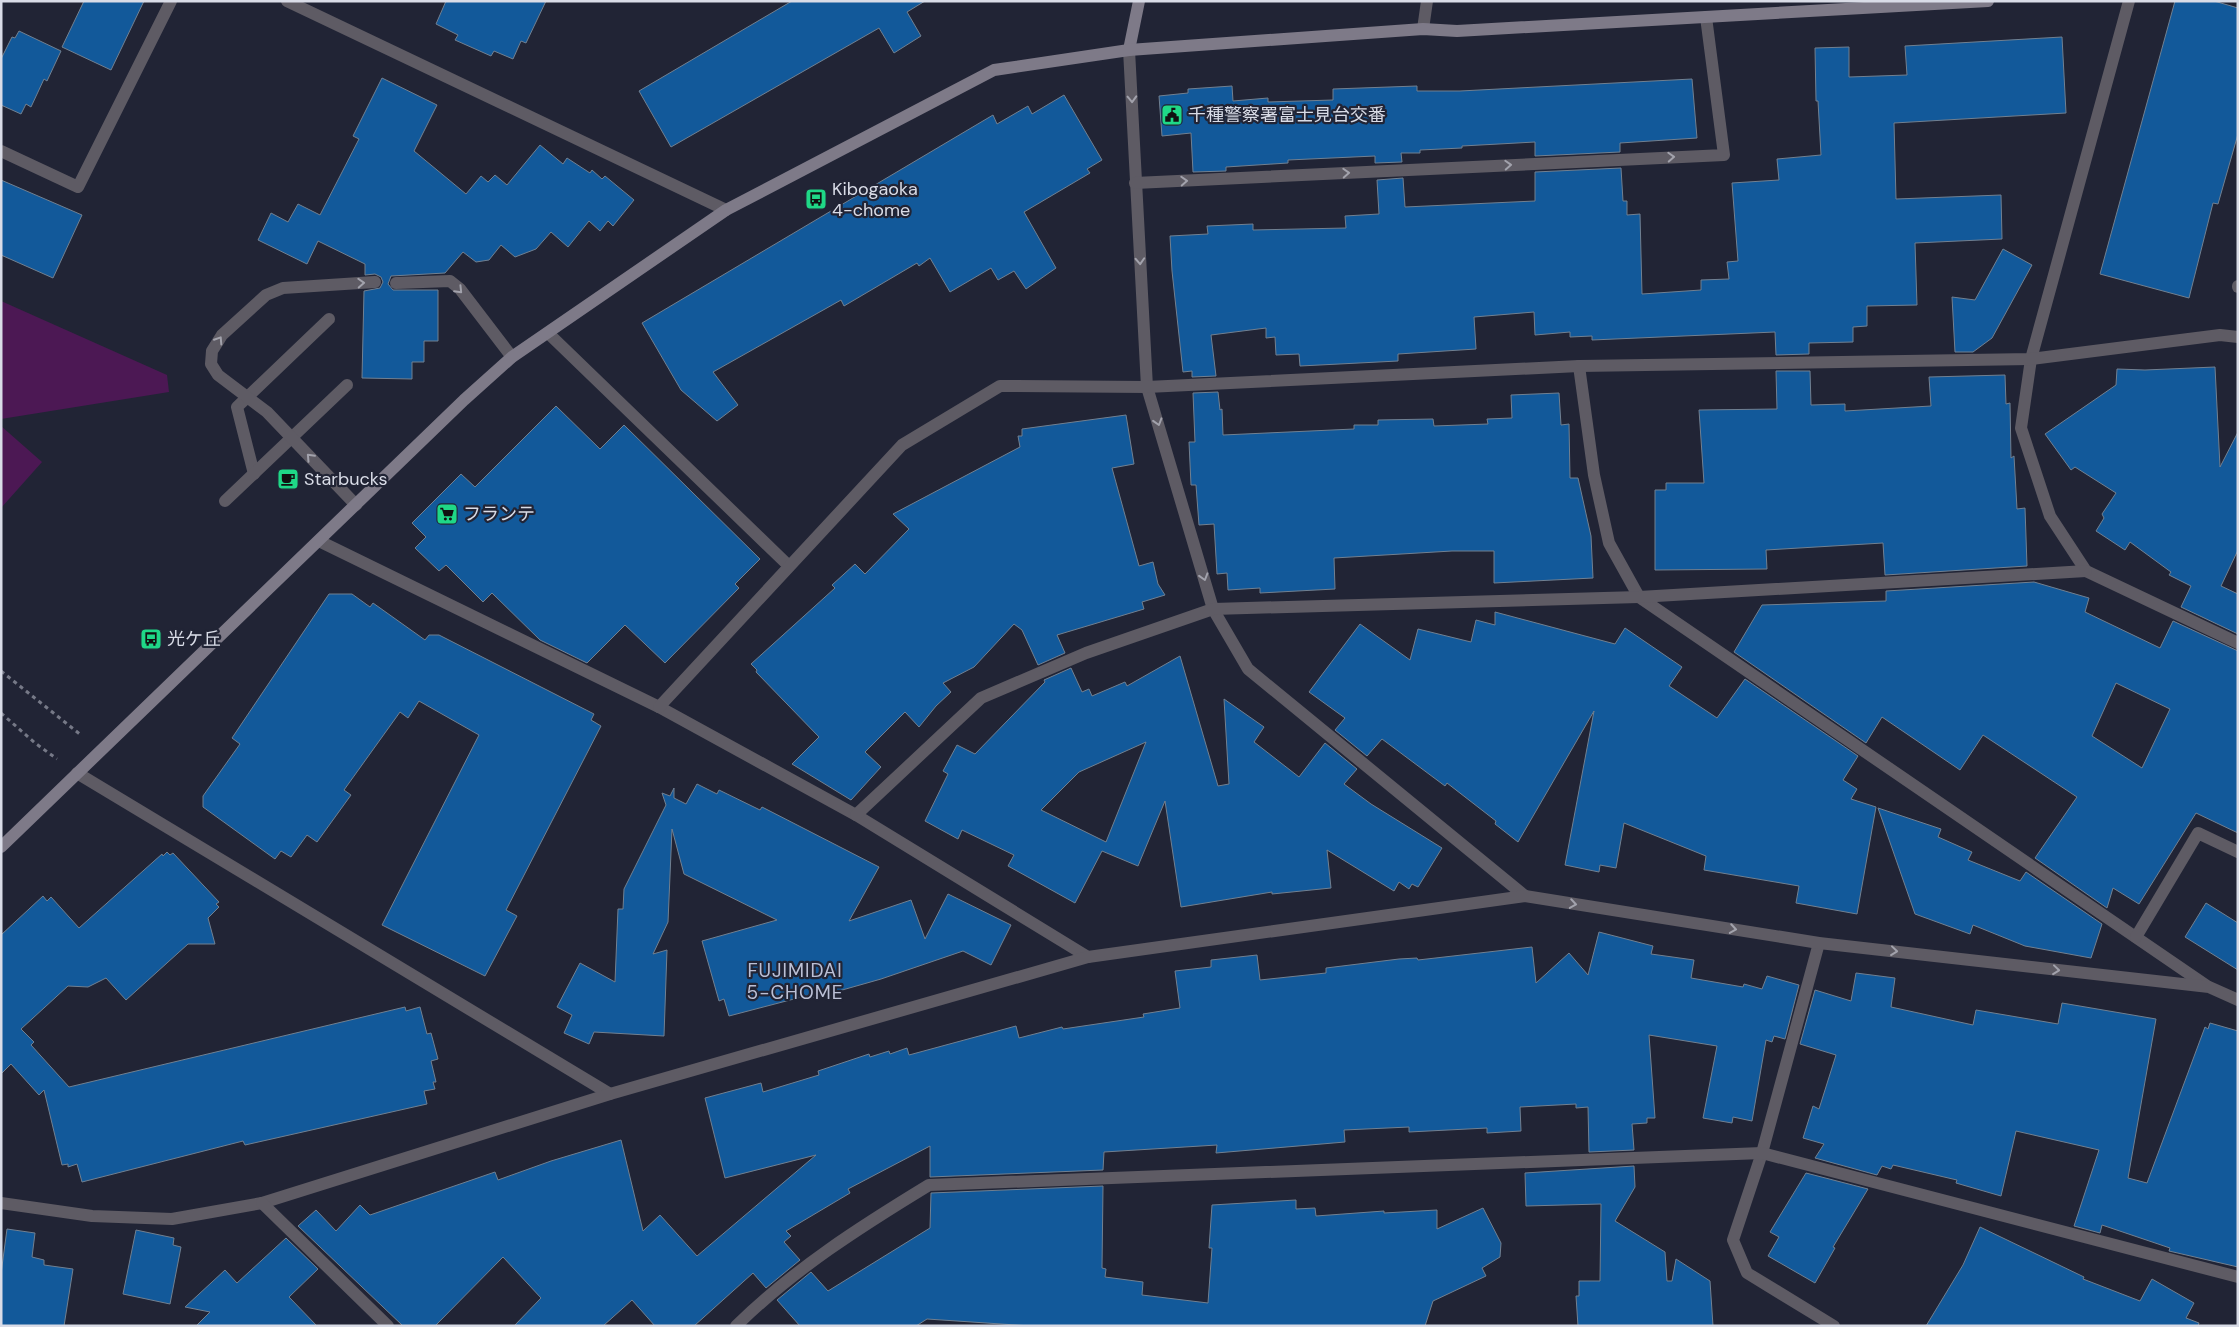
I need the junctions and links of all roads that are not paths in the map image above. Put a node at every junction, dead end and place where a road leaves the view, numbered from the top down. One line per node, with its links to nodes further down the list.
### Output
1 (171, 1): 10 (street)
2 (287, 1): 12 (street)
3 (1139, 1): 9 (street)
4 (1427, 1): 8 (street)
5 (1988, 1): 7 (street)
6 (2129, 1): 19 (street)
7 (1706, 17): 8 (street); 11 (street, one-way to 7)
8 (1423, 29): 9 (street)
9 (1130, 50): 11 (street, one-way to 11); 12 (street)
10 (1, 151)
11 (1135, 183): 22 (street, one-way to 22)
12 (726, 210): 16 (street)
13 (375, 282): 23 (street, one-way to 13)
14 (396, 283): 18 (street, one-way to 18)
15 (329, 319): 23 (street)
16 (548, 333): 18 (street); 29 (street)
17 (2238, 337): 19 (street)
18 (512, 357): 27 (street)
19 (2031, 359): 20 (street); 30 (street)
20 (1579, 366): 22 (street); 31 (street)
21 (347, 385): 24 (street)
22 (1147, 387): 29 (street); 32 (street, one-way to 32)
23 (248, 398): 24 (street); 25 (street)
24 (292, 438): 25 (street); 27 (street, one-way to 24)
25 (254, 474): 26 (street)
26 (225, 501)
27 (356, 505): 28 (street)
28 (319, 541): 34 (street); 35 (street)
29 (789, 566): 34 (street)
30 (2086, 571): 31 (street); 33 (street)
31 (1639, 597): 32 (street); 40 (street)
32 (1213, 609): 36 (street); 39 (street)
33 (2238, 643)
34 (659, 706): 36 (street)
35 (77, 774): 37 (street); 45 (street)
36 (856, 815): 42 (street)
37 (1, 847)
38 (2238, 852): 40 (street)
39 (1525, 896): 41 (street, one-way to 41); 42 (street)
40 (2136, 937): 43 (street)
41 (1819, 943): 43 (street, one-way to 43); 46 (street)
42 (1088, 957): 45 (street)
43 (2210, 987): 44 (street)
44 (2238, 1000)
45 (610, 1094): 48 (street)
46 (1762, 1153): 49 (street); 51 (street); 52 (street)
47 (1, 1203): 48 (street)
48 (262, 1203): 50 (street)
49 (2238, 1277)
50 (388, 1326)
51 (736, 1326)
52 (1834, 1326)

